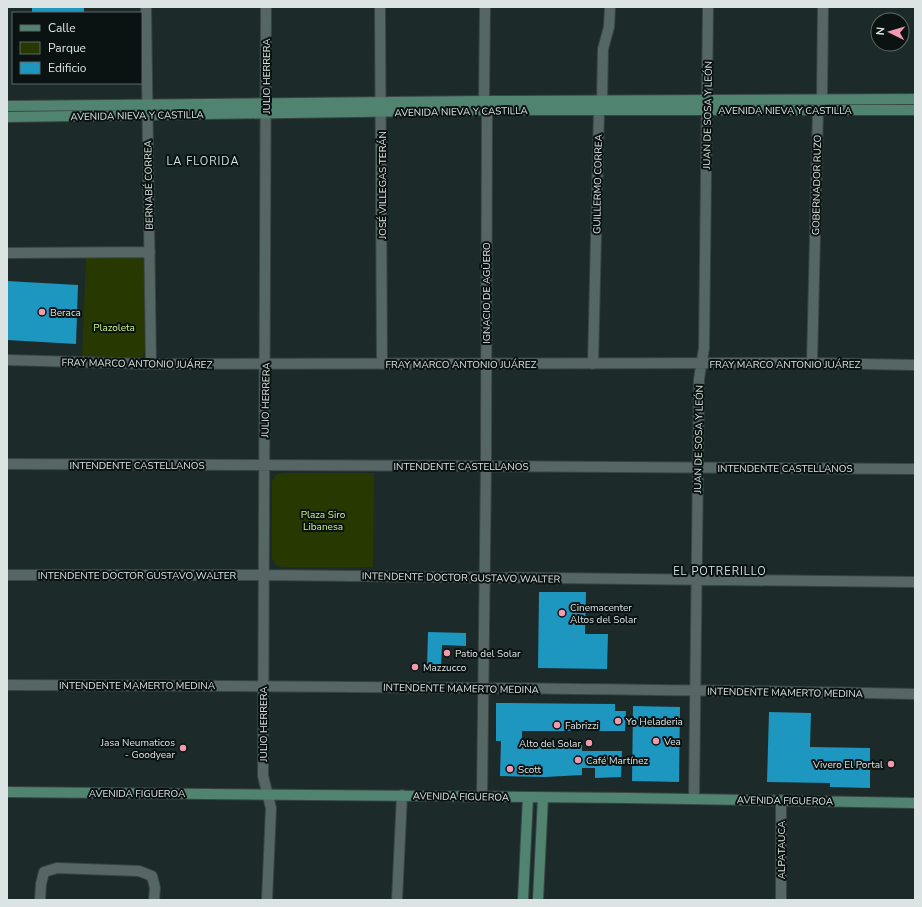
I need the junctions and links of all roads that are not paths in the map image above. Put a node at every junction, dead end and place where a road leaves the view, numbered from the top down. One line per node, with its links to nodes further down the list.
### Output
1 (146, 7): 12 (street, BERNABÉ CORREA)
2 (266, 7): 10 (street, JULIO HERRERA)
3 (380, 7): 11 (street, JOSÉ VILLEGAS TERÁN)
4 (485, 7): 13 (street, IGNACIO DE AGÜERO)
5 (610, 7): 14 (street, GUILLERMO CORREA)
6 (708, 7): 15 (street, JUAN DE SOSA Y LEÓN)
7 (823, 7): 8 (street, GOBERNADOR RUZO)
8 (822, 99): 9 (street, AVENIDA NIEVA Y CASTILLA); 15 (street, AVENIDA NIEVA Y CASTILLA); 17 (street, GOBERNADOR RUZO)
9 (915, 100)
10 (266, 102): 11 (street, AVENIDA NIEVA Y CASTILLA); 12 (street, AVENIDA NIEVA Y CASTILLA); 20 (street, JULIO HERRERA)
11 (381, 102): 13 (street, AVENIDA NIEVA Y CASTILLA); 19 (street, JOSÉ VILLEGAS TERÁN)
12 (147, 104): 16 (street, AVENIDA NIEVA Y CASTILLA); 21 (street, BERNABÉ CORREA)
13 (486, 105): 14 (street, AVENIDA NIEVA Y CASTILLA); 19 (street, AVENIDA NIEVA Y CASTILLA); 30 (street, IGNACIO DE AGÜERO)
14 (601, 105): 15 (street, AVENIDA NIEVA Y CASTILLA); 31 (street, GUILLERMO CORREA)
15 (707, 105): 17 (street, AVENIDA NIEVA Y CASTILLA); 32 (street, JUAN DE SOSA Y LEÓN)
16 (7, 106)
17 (818, 110): 18 (street, AVENIDA NIEVA Y CASTILLA); 26 (street, GOBERNADOR RUZO)
18 (915, 110)
19 (382, 112): 20 (street, AVENIDA NIEVA Y CASTILLA); 29 (street, JOSÉ VILLEGAS TERÁN)
20 (266, 114): 21 (street, AVENIDA NIEVA Y CASTILLA); 28 (street, JULIO HERRERA)
21 (147, 115): 22 (street, AVENIDA NIEVA Y CASTILLA); 23 (street, BERNABÉ CORREA)
22 (7, 117)
23 (150, 252): 24 (street); 27 (street, BERNABÉ CORREA)
24 (7, 253)
25 (7, 360): 27 (street, FRAY MARCO ANTONIO JUÁREZ)
26 (812, 363): 32 (street, FRAY MARCO ANTONIO JUÁREZ); 33 (street, FRAY MARCO ANTONIO JUÁREZ)
27 (151, 364): 28 (street, FRAY MARCO ANTONIO JUÁREZ)
28 (265, 364): 29 (street, FRAY MARCO ANTONIO JUÁREZ); 35 (street, JULIO HERRERA)
29 (382, 364): 30 (street, FRAY MARCO ANTONIO JUÁREZ)
30 (486, 364): 31 (street, FRAY MARCO ANTONIO JUÁREZ); 36 (street, IGNACIO DE AGÜERO)
31 (593, 364): 32 (street, FRAY MARCO ANTONIO JUÁREZ)
32 (701, 364): 37 (street, JUAN DE SOSA Y LEÓN)
33 (915, 365)
34 (7, 464): 35 (street, INTENDENTE CASTELLANOS)
35 (264, 465): 36 (street, INTENDENTE CASTELLANOS); 40 (street, JULIO HERRERA)
36 (486, 466): 37 (street, INTENDENTE CASTELLANOS); 41 (street, IGNACIO DE AGÜERO)
37 (697, 468): 38 (street, INTENDENTE CASTELLANOS); 42 (street, JUAN DE SOSA Y LEÓN)
38 (915, 469)
39 (7, 575): 40 (street, INTENDENTE DOCTOR GUSTAVO WALTER)
40 (264, 575): 41 (street, INTENDENTE DOCTOR GUSTAVO WALTER); 45 (street, JULIO HERRERA)
41 (484, 577): 42 (street, INTENDENTE DOCTOR GUSTAVO WALTER); 46 (street, IGNACIO DE AGÜERO)
42 (696, 580): 43 (street, INTENDENTE DOCTOR GUSTAVO WALTER); 47 (street, JUAN DE SOSA Y LEÓN)
43 (915, 582)
44 (7, 685): 45 (street, INTENDENTE MAMERTO MEDINA)
45 (263, 686): 46 (street, INTENDENTE MAMERTO MEDINA); 50 (street, JULIO HERRERA)
46 (484, 688): 47 (street, INTENDENTE MAMERTO MEDINA); 52 (street, IGNACIO DE AGÜERO)
47 (695, 690): 48 (street, INTENDENTE MAMERTO MEDINA); 55 (street, JUAN DE SOSA Y LEÓN)
48 (915, 694)
49 (7, 792): 50 (street, AVENIDA FIGUEROA)
50 (267, 794): 51 (street, AVENIDA FIGUEROA); 60 (street, JULIO HERRERA)
51 (402, 796): 52 (street, AVENIDA FIGUEROA); 61 (street)
52 (482, 796): 53 (street, AVENIDA FIGUEROA)
53 (528, 797): 54 (street, AVENIDA FIGUEROA); 62 (street)
54 (543, 797): 55 (street, AVENIDA FIGUEROA); 63 (street)
55 (694, 798): 56 (street, AVENIDA FIGUEROA)
56 (782, 800): 57 (street, AVENIDA FIGUEROA); 64 (street, ALPATAUCA)
57 (915, 802)
58 (40, 900): 59 (street)
59 (154, 900)
60 (267, 900)
61 (397, 900)
62 (523, 900)
63 (538, 900)
64 (781, 900)

